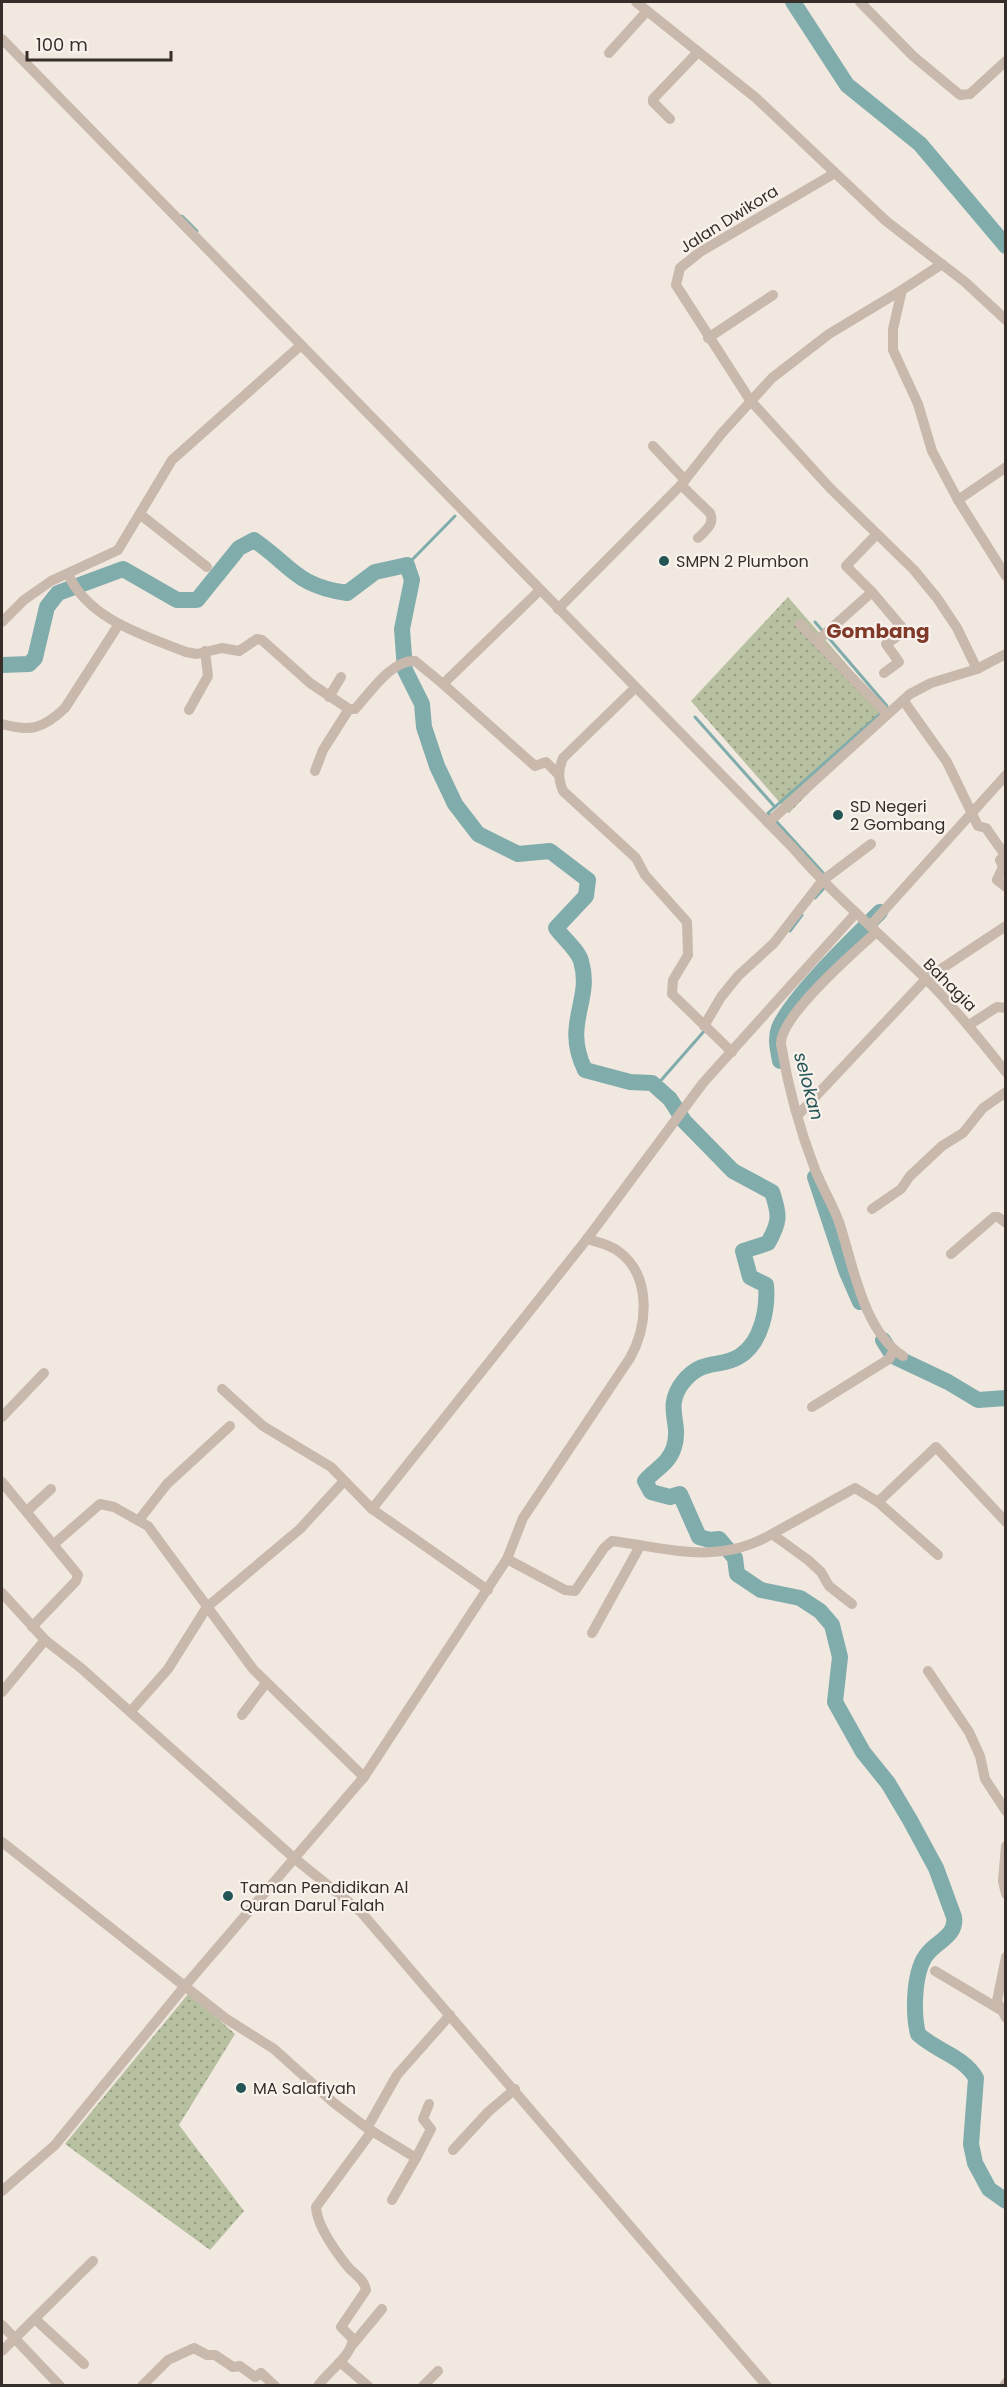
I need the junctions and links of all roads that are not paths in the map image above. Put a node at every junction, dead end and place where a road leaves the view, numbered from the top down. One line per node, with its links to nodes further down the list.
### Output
1 (636, 2): 3 (street)
2 (860, 2): 7 (street)
3 (647, 11): 5 (street); 6 (street)
4 (2, 39): 15 (street, Bahagia)
5 (698, 52): 8 (street); 9 (street)
6 (609, 53)
7 (1005, 61)
8 (669, 119)
9 (835, 173): 10 (street); 14 (street, Jalan Dwikora)
10 (942, 264): 11 (street); 13 (street)
11 (902, 290): 16 (street); 20 (street)
12 (774, 295): 14 (street)
13 (1005, 320)
14 (708, 338): 16 (street, Jalan Dwikora)
15 (300, 346): 21 (street); 27 (street, Bahagia)
16 (750, 400): 19 (street); 22 (street, Jalan Dwikora)
17 (653, 446): 19 (street)
18 (1005, 467): 20 (street)
19 (683, 482): 23 (street); 29 (street)
20 (958, 500): 25 (street)
21 (141, 515): 24 (street); 26 (street)
22 (876, 535): 28 (street); 36 (street, Jalan Dwikora)
23 (698, 537)
24 (207, 567)
25 (1005, 576)
26 (72, 584): 30 (street); 31 (street)
27 (540, 590): 29 (street, Bahagia); 39 (street)
28 (872, 592): 33 (street); 37 (street)
29 (558, 609): 40 (street, Bahagia)
30 (2, 622)
31 (119, 624): 34 (street); 46 (street)
32 (800, 624): 33 (street)
33 (819, 640): 45 (street)
34 (205, 651): 41 (street); 44 (street)
35 (1005, 654): 36 (street)
36 (977, 669): 42 (street)
37 (884, 673)
38 (340, 677): 41 (street)
39 (443, 684): 43 (street); 48 (street)
40 (635, 688): 48 (street); 51 (street, Bahagia)
41 (329, 697): 43 (street)
42 (903, 700): 45 (street); 50 (street)
43 (349, 709): 47 (street)
44 (189, 710)
45 (884, 711): 51 (street)
46 (2, 724)
47 (315, 771)
48 (558, 774): 60 (street)
49 (1005, 775): 50 (street)
50 (971, 813): 54 (street); 55 (street)
51 (769, 823): 53 (street, Bahagia)
52 (871, 844): 53 (street)
53 (822, 881): 55 (street, Bahagia); 60 (street)
54 (1005, 887)
55 (867, 924): 57 (street, Bahagia); 61 (street); 64 (street)
56 (1005, 927): 57 (street)
57 (926, 979): 59 (street, Bahagia); 64 (street)
58 (1005, 1008): 59 (street)
59 (969, 1025): 62 (street, Bahagia)
60 (706, 1028): 61 (street)
61 (732, 1052): 67 (street)
62 (1005, 1072)
63 (1005, 1092): 65 (street)
64 (798, 1114): 71 (street)
65 (873, 1209)
66 (1005, 1223): 68 (street)
67 (587, 1239): 78 (street); 86 (street)
68 (951, 1254)
69 (44, 1373): 72 (street)
70 (222, 1389): 74 (street)
71 (812, 1407)
72 (2, 1418)
73 (230, 1426): 80 (street)
74 (344, 1481): 78 (street); 90 (street)
75 (2, 1482): 79 (street)
76 (51, 1489): 79 (street)
77 (878, 1502): 81 (street); 82 (street); 85 (street)
78 (372, 1509): 87 (street)
79 (27, 1511): 83 (street)
80 (138, 1520): 83 (street); 90 (street)
81 (1005, 1522)
82 (772, 1534): 84 (street); 89 (street)
83 (54, 1544): 91 (street)
84 (640, 1546): 86 (street); 92 (street)
85 (938, 1555)
86 (507, 1559): 87 (street)
87 (488, 1590): 99 (street)
88 (2, 1593): 91 (street)
89 (852, 1604)
90 (207, 1607): 95 (street); 97 (street)
91 (32, 1627): 93 (street)
92 (592, 1633)
93 (45, 1640): 96 (street); 97 (street)
94 (928, 1671): 100 (street)
95 (266, 1683): 98 (street); 99 (street)
96 (2, 1692)
97 (131, 1711): 103 (street)
98 (242, 1715)
99 (364, 1777): 103 (street)
100 (1005, 1811)
101 (2, 1842): 107 (street)
102 (1005, 1846): 104 (street)
103 (294, 1858): 107 (street); 109 (street)
104 (1005, 1894)
105 (1005, 1957): 108 (street)
106 (935, 1971): 108 (street)
107 (184, 1987): 112 (street); 115 (street)
108 (1002, 2013)
109 (450, 2015): 110 (street); 112 (street)
110 (515, 2089): 113 (street); 133 (street)
111 (429, 2104): 114 (street)
112 (370, 2129): 114 (street); 122 (street)
113 (453, 2150)
114 (416, 2158): 116 (street)
115 (2, 2190)
116 (392, 2200)
117 (93, 2261): 119 (street)
118 (382, 2309): 122 (street)
119 (35, 2319): 121 (street); 125 (street)
120 (2, 2325): 121 (street)
121 (13, 2338): 123 (street); 128 (street)
122 (353, 2344): 124 (street)
123 (2, 2351)
124 (340, 2362): 127 (street); 131 (street)
125 (84, 2364)
126 (438, 2371): 132 (street)
127 (320, 2382)
128 (60, 2385)
129 (142, 2385): 130 (street)
130 (275, 2385)
131 (368, 2385)
132 (423, 2385)
133 (767, 2385)

